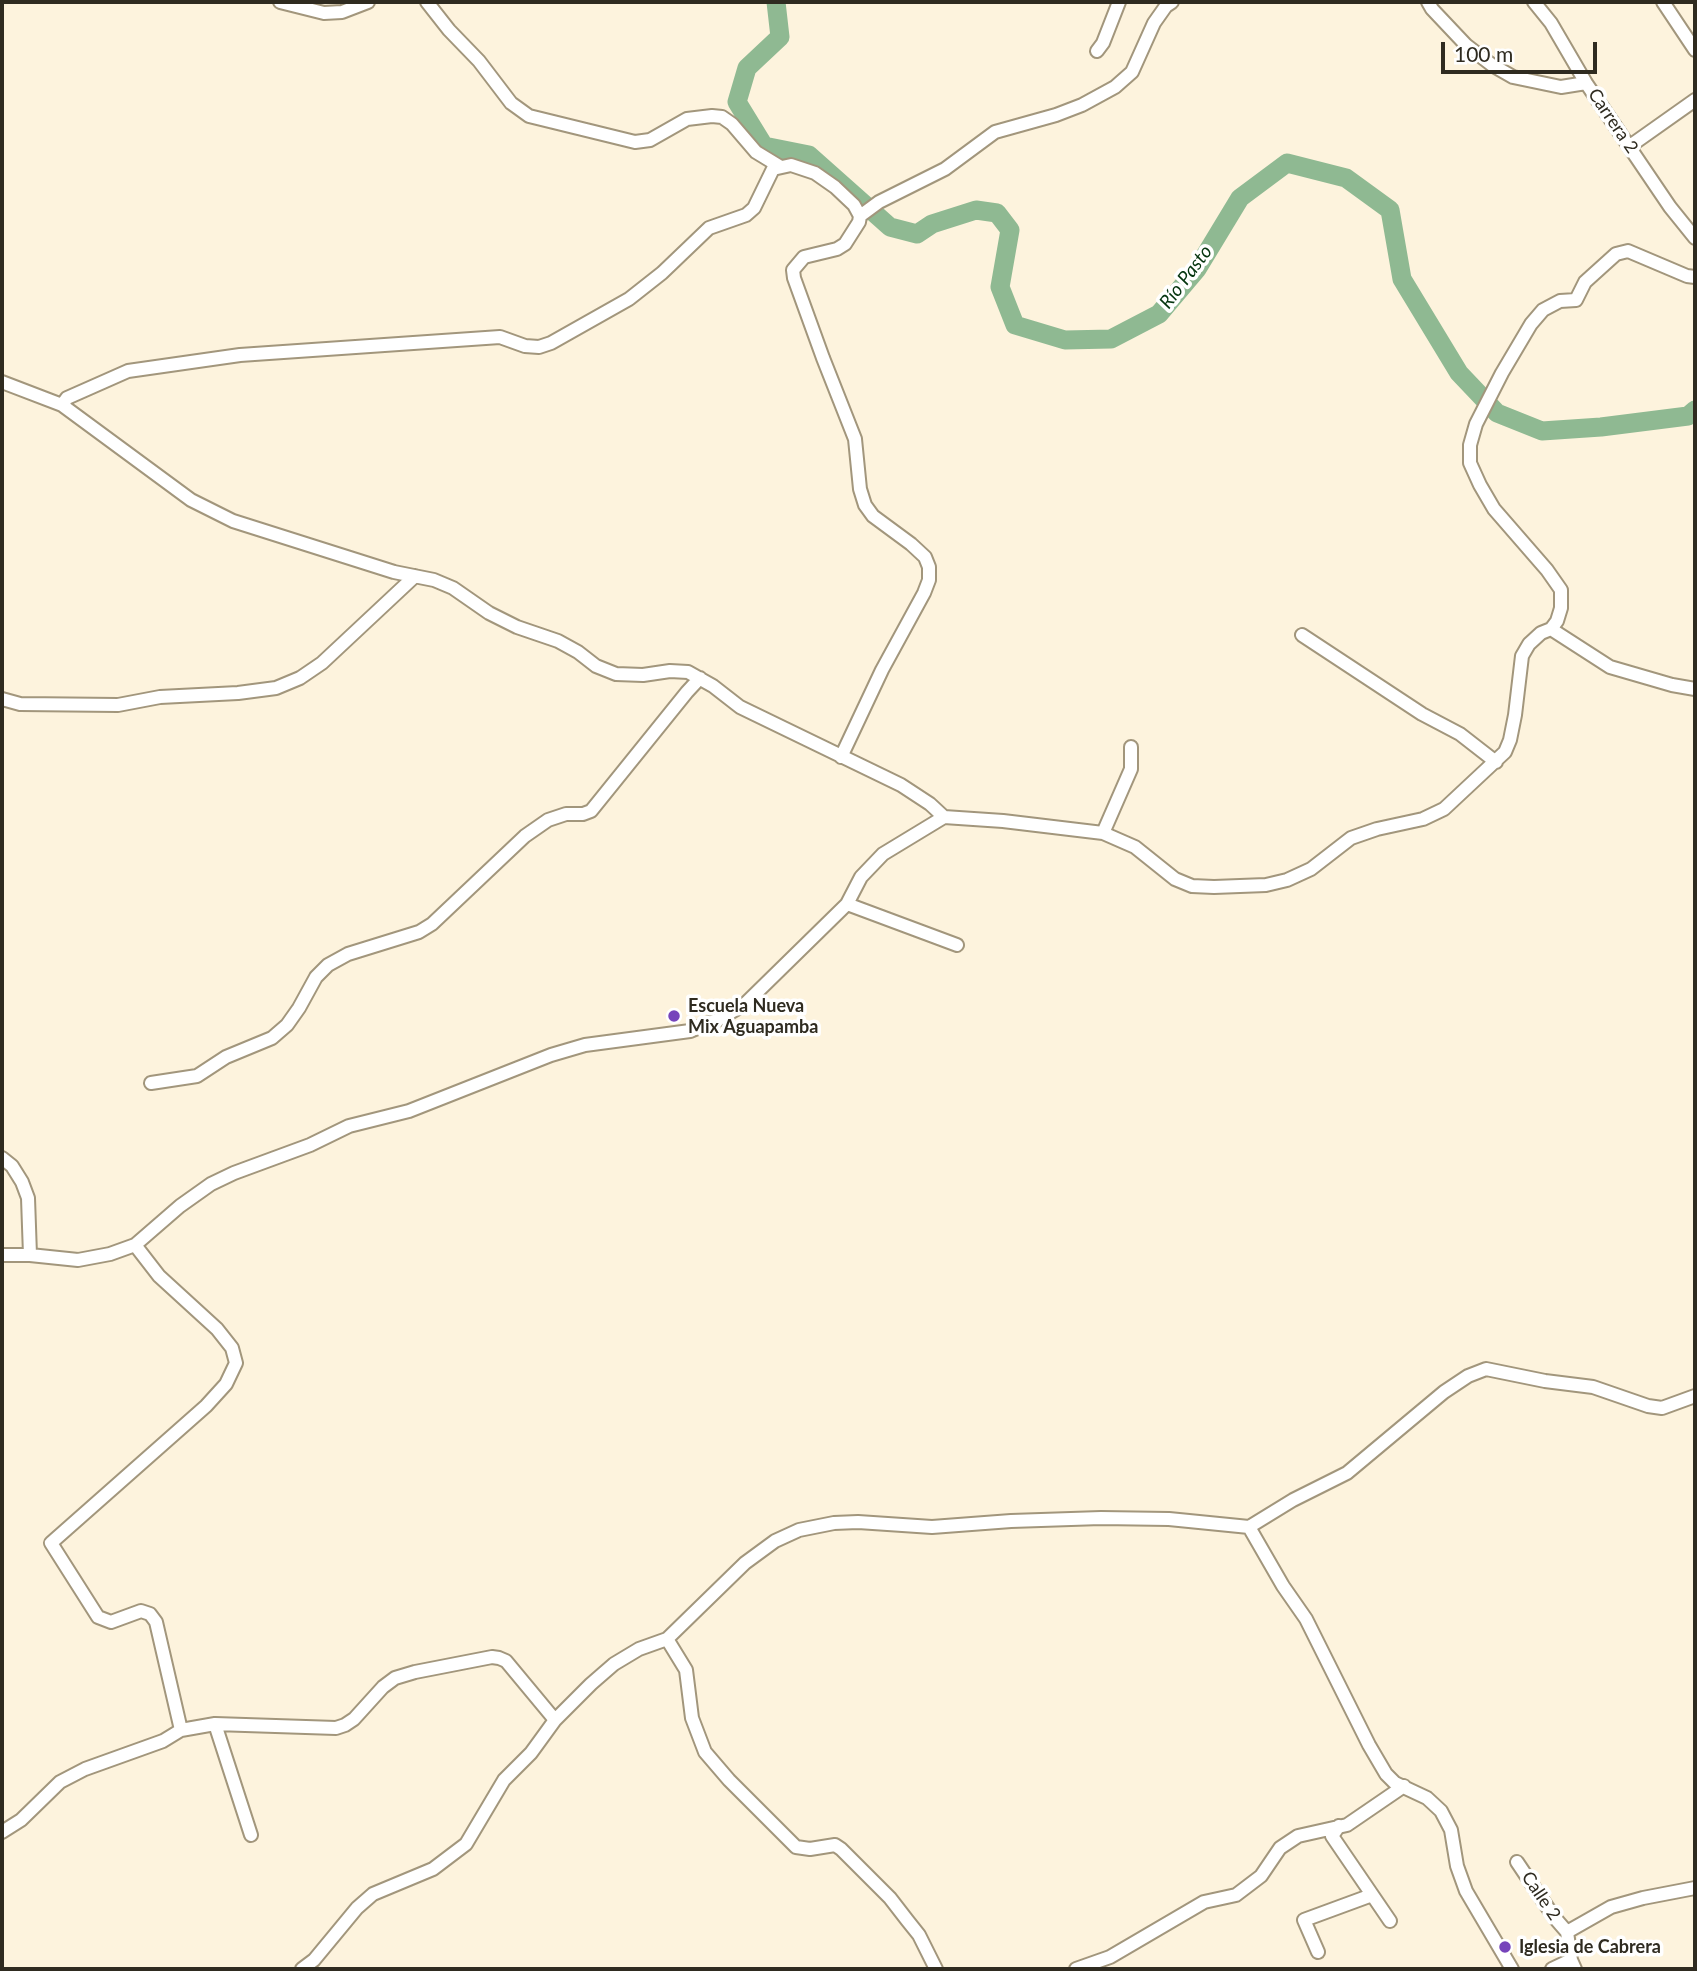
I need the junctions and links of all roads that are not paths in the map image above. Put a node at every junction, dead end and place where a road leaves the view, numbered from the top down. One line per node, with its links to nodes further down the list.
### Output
1 (281, 2): 2 (street)
2 (369, 2)
3 (427, 2): 14 (street)
4 (1119, 2): 10 (street)
5 (1172, 2): 15 (street)
6 (1534, 2): 11 (street, Carrera 2)
7 (1663, 2): 9 (street)
8 (1433, 4): 11 (street)
9 (1693, 42)
10 (1097, 51)
11 (1586, 82): 13 (street, Carrera 2)
12 (1695, 101): 13 (street)
13 (1630, 146): 16 (street, Carrera 2)
14 (779, 166): 15 (street); 19 (street)
15 (863, 213): 27 (street)
16 (1695, 238)
17 (1695, 277): 21 (street)
18 (2, 382): 19 (street)
19 (62, 405): 20 (street)
20 (415, 576): 23 (street); 25 (street)
21 (1551, 629): 24 (street); 28 (street)
22 (1302, 635): 28 (street)
23 (700, 678): 27 (street); 33 (street)
24 (1695, 689)
25 (2, 699)
26 (1131, 747): 30 (street)
27 (841, 757): 29 (street)
28 (1496, 762): 30 (street)
29 (944, 817): 30 (street); 31 (street)
30 (1103, 833)
31 (847, 904): 32 (street); 35 (street)
32 (957, 945)
33 (151, 1083)
34 (2, 1157): 37 (street)
35 (135, 1245): 37 (street); 43 (street)
36 (2, 1255): 37 (street)
37 (30, 1255)
38 (1695, 1396): 39 (street)
39 (1249, 1527): 40 (street); 44 (street)
40 (667, 1639): 41 (street); 56 (street)
41 (555, 1720): 42 (street); 55 (street)
42 (215, 1724): 43 (street); 47 (street)
43 (181, 1730): 46 (street)
44 (1404, 1786): 45 (street); 58 (street)
45 (1339, 1826): 50 (street); 57 (street)
46 (2, 1832)
47 (251, 1836)
48 (1517, 1862): 52 (street, Calle 2)
49 (1695, 1888): 52 (street)
50 (1372, 1895): 51 (street); 53 (street)
51 (1390, 1921)
52 (1567, 1932): 54 (street, Calle 2)
53 (1318, 1952)
54 (1573, 1965): 59 (street)
55 (302, 1969)
56 (936, 1969)
57 (1076, 1969)
58 (1512, 1969)
59 (1552, 1969)

